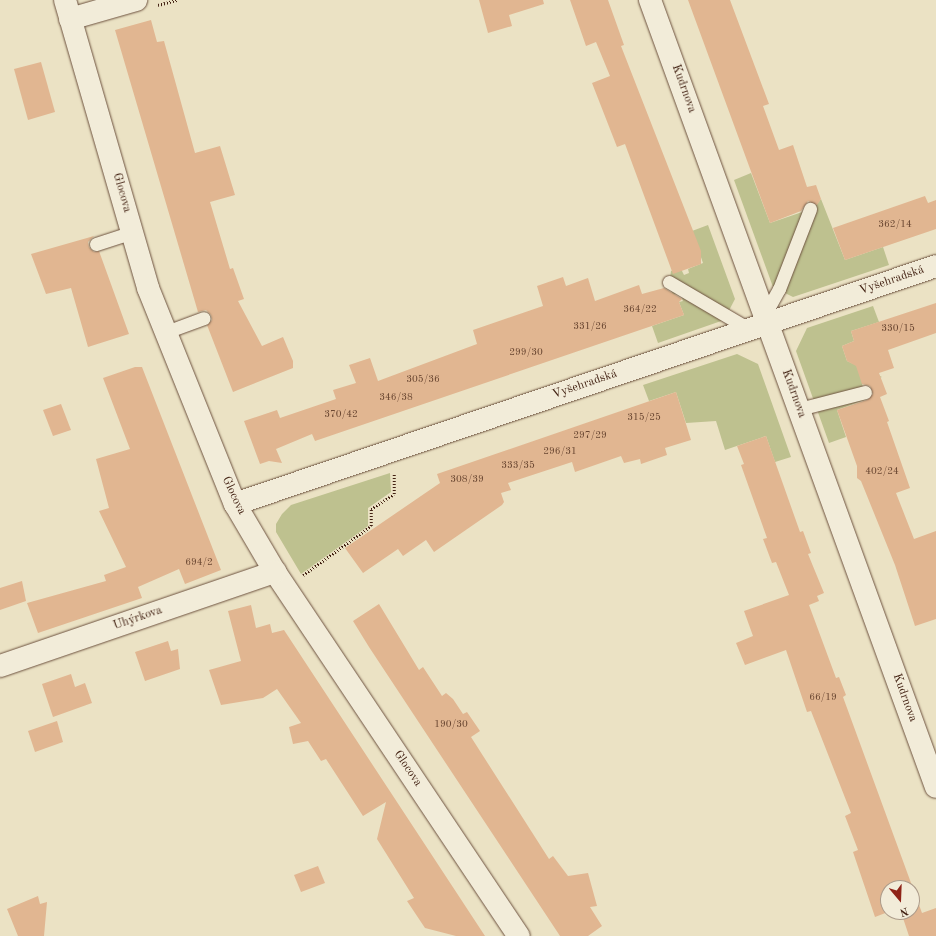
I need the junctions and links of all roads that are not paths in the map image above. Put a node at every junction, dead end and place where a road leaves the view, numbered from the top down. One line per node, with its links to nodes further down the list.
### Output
1 (650, 0): 10 (street, Kudrnova)
2 (146, 3): 3 (street)
3 (68, 9): 5 (street, Glocova)
4 (810, 209): 10 (lane)
5 (132, 232): 6 (lane); 11 (street, Glocova)
6 (96, 244)
7 (936, 266): 10 (street, Vyšehradská)
8 (669, 282): 10 (lane)
9 (204, 318): 11 (lane)
10 (760, 322): 13 (street, Kudrnova); 14 (street, Vyšehradská)
11 (166, 332): 14 (street, Glocova)
12 (865, 392): 13 (lane)
13 (799, 408): 17 (street, Kudrnova)
14 (235, 504): 15 (street, Glocova)
15 (275, 572): 16 (street, Uhýrkova); 18 (street, Glocova)
16 (0, 666)
17 (936, 787)
18 (519, 936)

